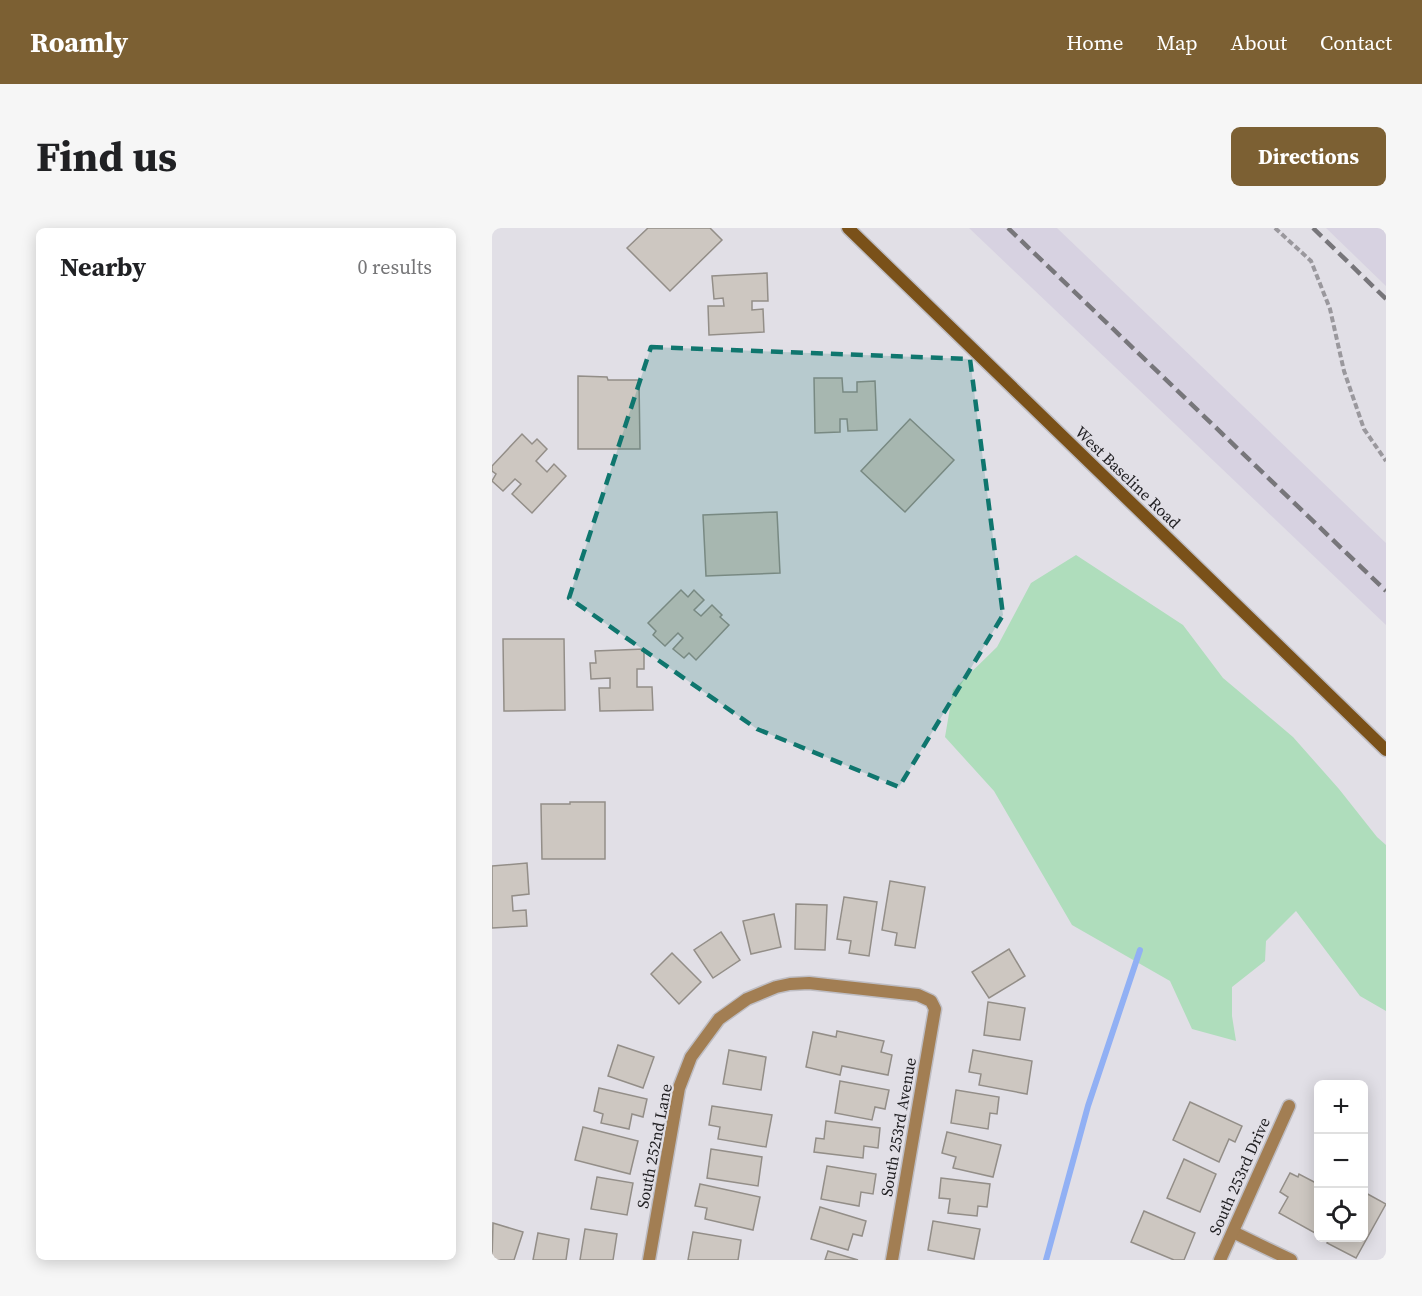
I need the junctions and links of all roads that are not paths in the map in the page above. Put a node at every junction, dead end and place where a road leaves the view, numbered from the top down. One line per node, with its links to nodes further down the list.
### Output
1 (848, 228): 2 (main road, West Baseline Road)
2 (1386, 750)
3 (931, 1001): 6 (street, South 252nd Lane); 7 (street, South 253rd Avenue)
4 (1289, 1106): 5 (street, South 253rd Drive)
5 (1233, 1232): 8 (street, South 253rd Drive); 9 (street)
6 (649, 1260)
7 (892, 1260)
8 (1220, 1260)
9 (1291, 1260)

